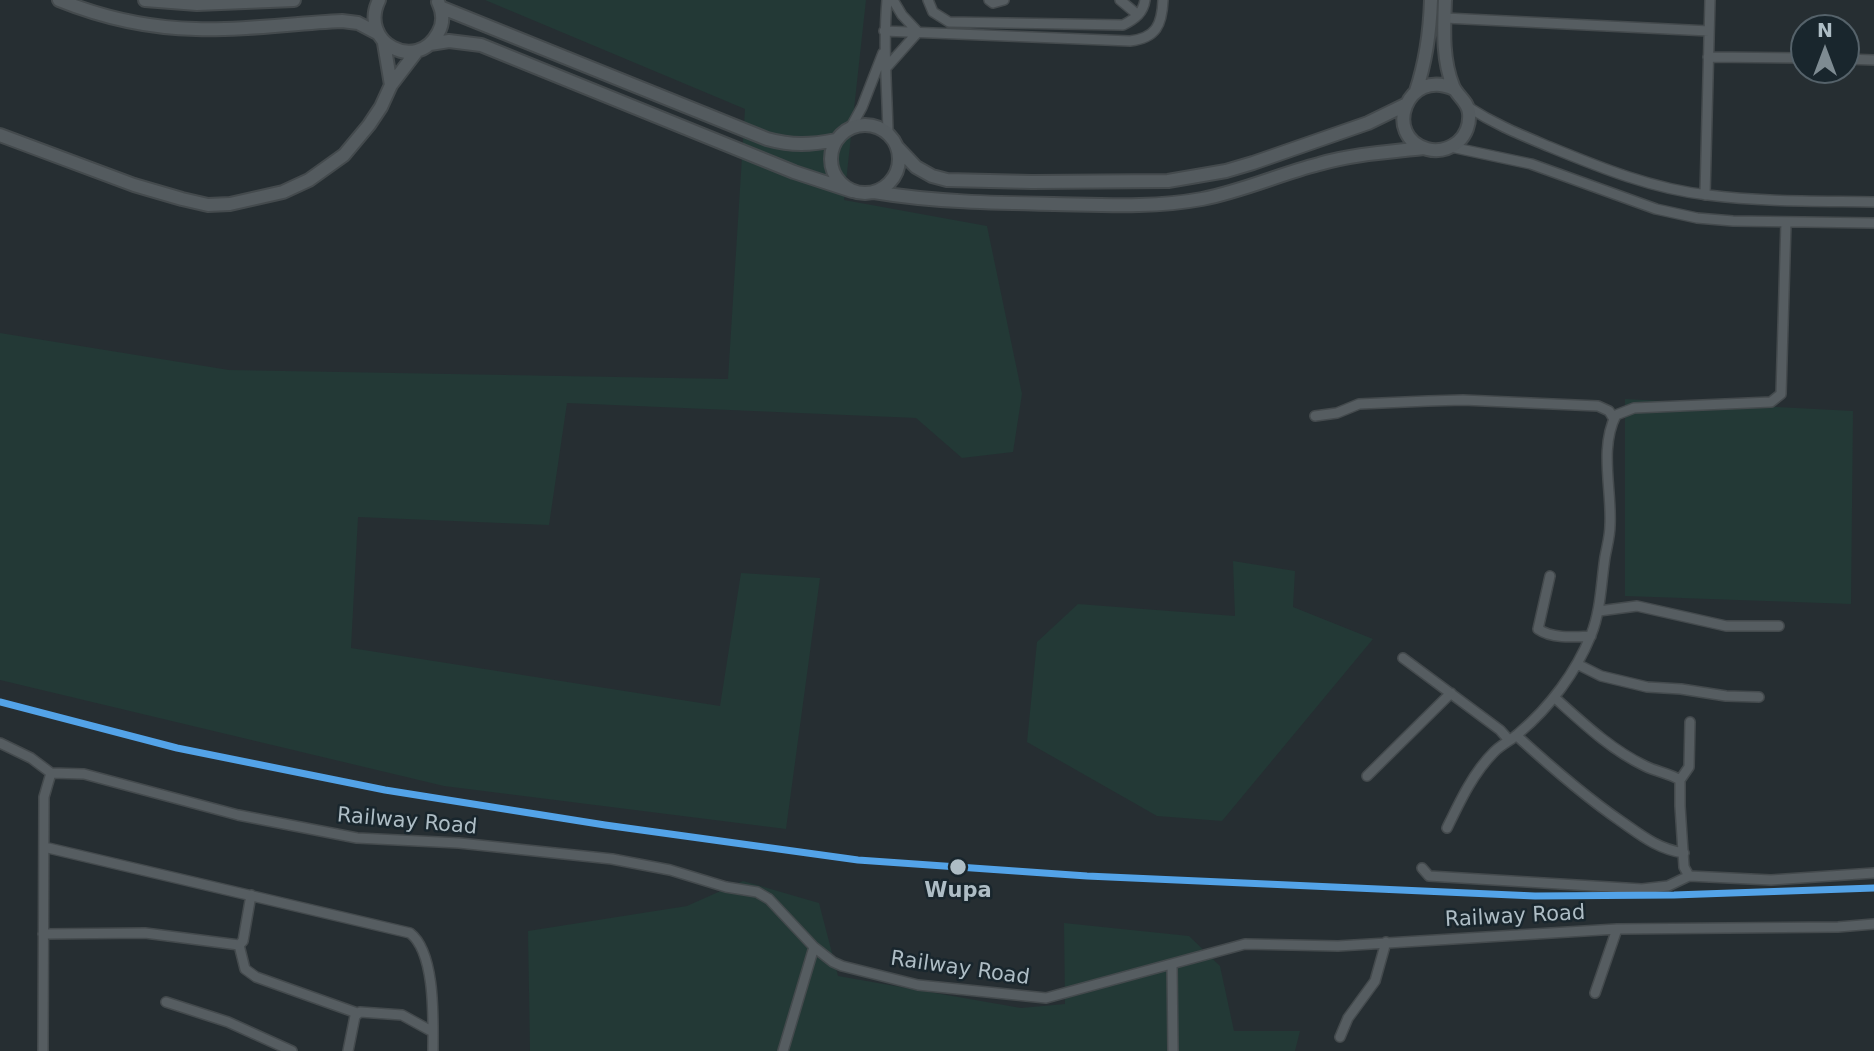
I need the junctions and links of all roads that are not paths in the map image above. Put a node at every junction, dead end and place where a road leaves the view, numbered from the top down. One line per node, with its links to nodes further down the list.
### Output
1 (59, 0): 22 (street)
2 (145, 0): 3 (street)
3 (294, 0)
4 (379, 0): 22 (street)
5 (887, 0): 19 (street)
6 (893, 0): 21 (street)
7 (928, 0): 17 (street)
8 (989, 0): 9 (street)
9 (1004, 0)
10 (1120, 0): 17 (street)
11 (1145, 0): 17 (street)
12 (1163, 0): 21 (street)
13 (1431, 0): 31 (street)
14 (1445, 0): 18 (street)
15 (1710, 0): 20 (street)
16 (438, 4): 23 (street); 37 (street)
17 (1138, 15)
18 (1445, 18): 20 (street); 30 (street)
19 (884, 31): 21 (street); 25 (street)
20 (1709, 31): 26 (street)
21 (918, 32): 28 (street)
22 (381, 38): 24 (street); 29 (street)
23 (430, 44): 24 (street); 41 (street)
24 (417, 51): 29 (street)
25 (884, 52): 28 (street); 34 (street)
26 (1708, 57): 27 (street); 43 (street)
27 (1790, 58)
28 (886, 68): 35 (street)
29 (391, 85): 36 (street)
30 (1454, 89): 31 (street); 33 (street)
31 (1416, 91): 32 (street)
32 (1405, 105): 39 (street); 40 (street)
33 (1468, 107): 38 (street); 43 (street)
34 (850, 127): 35 (street); 37 (street)
35 (888, 133): 39 (street)
36 (0, 135)
37 (836, 140): 41 (street)
38 (1451, 147): 40 (street); 45 (street)
39 (898, 148): 42 (street)
40 (1424, 148): 42 (street)
41 (852, 191): 42 (street)
42 (874, 192)
43 (1705, 195): 44 (street)
44 (1874, 202)
45 (1786, 222): 46 (street); 48 (street)
46 (1874, 223)
47 (1315, 416): 48 (street)
48 (1614, 419): 50 (street)
49 (1550, 576): 52 (street)
50 (1599, 611): 51 (street); 52 (street)
51 (1779, 626)
52 (1591, 636): 54 (street)
53 (1402, 658): 55 (street)
54 (1577, 664): 56 (street); 57 (street)
55 (1451, 692): 59 (street); 62 (street)
56 (1554, 697): 59 (street); 63 (street)
57 (1759, 697)
58 (1690, 722): 63 (street)
59 (1512, 738): 64 (street); 66 (street)
60 (0, 743): 61 (street)
61 (51, 773): 65 (street); 76 (street, Railway Road)
62 (1367, 776)
63 (1680, 780): 66 (street)
64 (1447, 828)
65 (44, 847): 70 (street); 73 (street)
66 (1684, 853): 69 (street)
67 (1422, 868): 69 (street, Railway Road)
68 (1874, 873): 69 (street, Railway Road)
69 (1689, 876)
70 (251, 895): 75 (street); 81 (street)
71 (1874, 924): 72 (street, Railway Road)
72 (1617, 929): 74 (street, Railway Road); 78 (street)
73 (43, 934): 75 (street); 83 (street)
74 (1386, 942): 77 (street, Railway Road); 82 (street)
75 (239, 945): 80 (street)
76 (814, 947): 77 (street, Railway Road); 87 (street)
77 (1172, 964): 88 (street)
78 (1595, 993)
79 (166, 1002): 84 (street)
80 (357, 1013): 81 (street); 85 (street)
81 (433, 1032): 86 (street)
82 (1340, 1037)
83 (43, 1051)
84 (292, 1051)
85 (348, 1051)
86 (433, 1051)
87 (783, 1051)
88 (1173, 1051)

